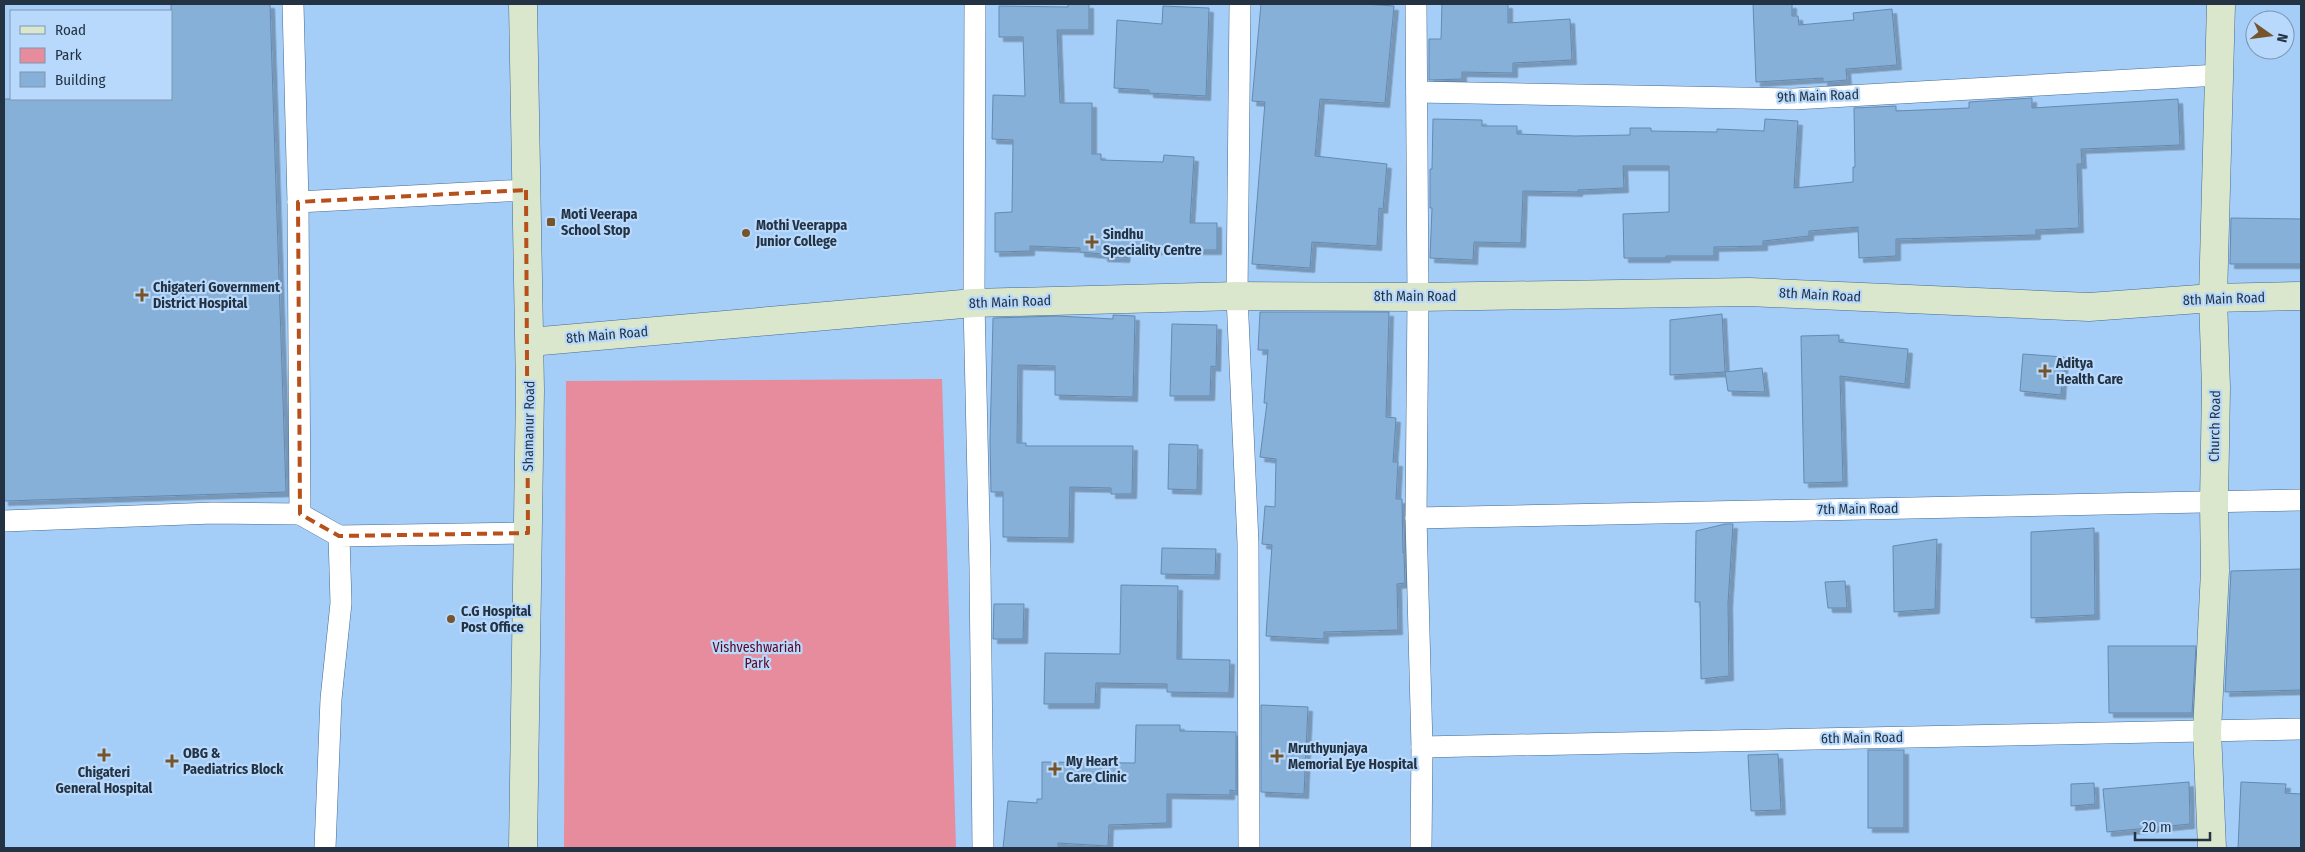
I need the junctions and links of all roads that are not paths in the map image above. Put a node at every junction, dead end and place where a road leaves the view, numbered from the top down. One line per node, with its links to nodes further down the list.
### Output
1 (293, 4): 10 (street)
2 (523, 4): 9 (street, Shamanur Road)
3 (975, 4): 15 (street)
4 (1240, 4): 11 (street)
5 (1416, 4): 8 (street)
6 (2220, 4): 7 (street, Church Road)
7 (2219, 75): 8 (street, 9th Main Road); 14 (street, Church Road)
8 (1417, 92): 13 (street)
9 (526, 190): 10 (street); 16 (street, Shamanur Road)
10 (298, 202): 19 (street)
11 (1238, 296): 13 (street, 8th Main Road); 15 (street, 8th Main Road); 30 (street)
12 (2301, 296): 14 (street, 8th Main Road)
13 (1418, 297): 14 (street, 8th Main Road); 20 (street)
14 (2213, 298): 18 (street, Church Road)
15 (974, 303): 16 (street, 8th Main Road); 29 (street)
16 (530, 342): 22 (street, Shamanur Road)
17 (2301, 500): 18 (street, 7th Main Road)
18 (2214, 502): 20 (street, 7th Main Road); 25 (street, Church Road)
19 (300, 514): 21 (street); 23 (street)
20 (1416, 518): 26 (street)
21 (4, 521)
22 (528, 533): 23 (street); 28 (street, Shamanur Road)
23 (339, 536): 27 (street)
24 (2301, 729): 25 (street, 6th Main Road)
25 (2208, 731): 26 (street, 6th Main Road); 32 (street, Church Road)
26 (1422, 747): 31 (street)
27 (326, 848)
28 (523, 848)
29 (983, 848)
30 (1250, 848)
31 (1421, 848)
32 (2212, 848)

